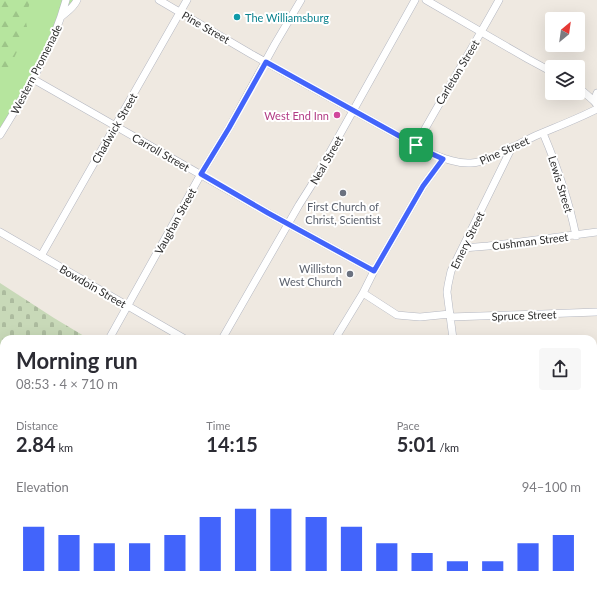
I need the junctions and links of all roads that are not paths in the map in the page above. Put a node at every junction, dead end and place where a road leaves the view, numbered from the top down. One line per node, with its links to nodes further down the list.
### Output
1 (66, 0): 10 (street, Western Promenade)
2 (77, 0): 10 (street)
3 (159, 0): 9 (street, Pine Street)
4 (187, 0): 9 (street, Chadwick Street)
5 (302, 0): 12 (street, Vaughan Street)
6 (415, 0): 19 (street, Neal Street)
7 (426, 0): 11 (street)
8 (499, 0): 11 (street, Carleton Street)
9 (180, 12): 12 (street, Pine Street); 20 (street, Chadwick Street)
10 (62, 16): 14 (street, Western Promenade)
11 (481, 32): 13 (street); 23 (street, Carleton Street)
12 (266, 62): 19 (street, Pine Street); 26 (street, Vaughan Street)
13 (545, 68)
14 (33, 79): 20 (street, Carroll Street); 22 (street, Western Promenade)
15 (597, 93): 17 (street)
16 (585, 94): 17 (street)
17 (595, 103)
18 (597, 109): 21 (street, Pine Street)
19 (353, 110): 23 (street, Pine Street); 27 (street, Neal Street)
20 (116, 125): 26 (street, Carroll Street); 32 (street, Chadwick Street)
21 (543, 133): 24 (street, Pine Street); 30 (street, Lewis Street)
22 (0, 135)
23 (416, 145): 25 (street, Pine Street)
24 (512, 147): 25 (street, Pine Street); 31 (street, Emery Street)
25 (443, 159): 33 (street)
26 (201, 174): 27 (street, Carroll Street); 35 (street, Vaughan Street)
27 (288, 224): 33 (street, Carroll Street); 40 (street, Neal Street)
28 (0, 232): 32 (street, Bowdoin Street)
29 (597, 232): 30 (street, Cushman Street)
30 (576, 236): 31 (street, Cushman Street)
31 (462, 248): 37 (street, Emery Street)
32 (41, 256): 35 (street, Bowdoin Street)
33 (374, 271): 34 (street)
34 (362, 293): 37 (street, Spruce Street); 41 (street)
35 (127, 306): 38 (street, Vaughan Street); 39 (street, Bowdoin Street)
36 (597, 312): 37 (street, Spruce Street)
37 (450, 315): 42 (street, Emery Street)
38 (111, 335)
39 (179, 335)
40 (224, 335)
41 (337, 335)
42 (452, 335)

